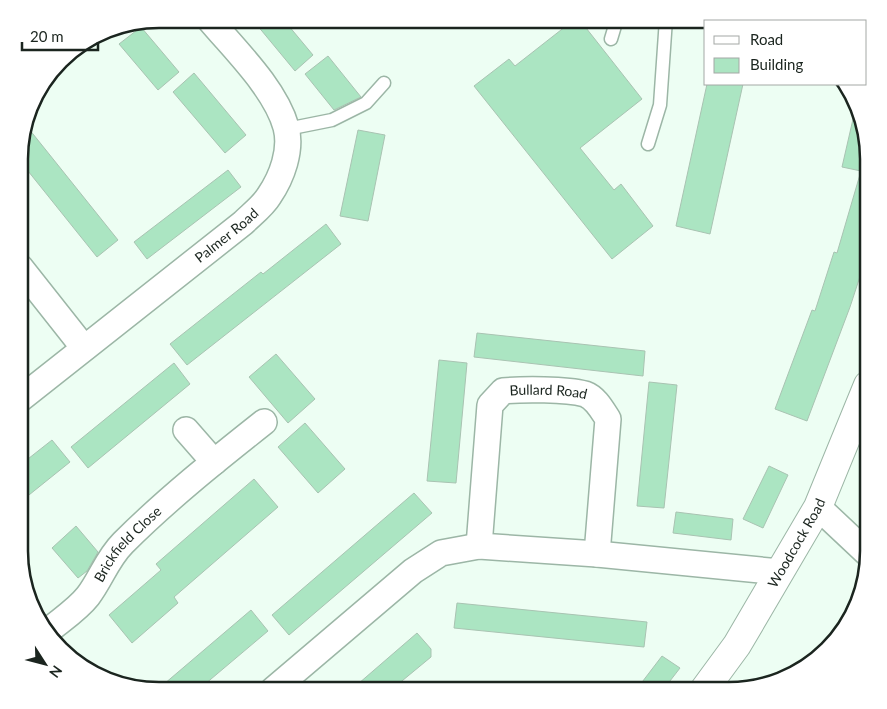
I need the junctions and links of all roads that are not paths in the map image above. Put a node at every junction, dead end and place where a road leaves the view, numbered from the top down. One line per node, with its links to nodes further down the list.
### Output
1 (216, 28): 6 (street, Palmer Road)
2 (614, 28): 4 (lane)
3 (665, 28): 7 (lane)
4 (611, 39)
5 (384, 83): 6 (lane)
6 (287, 129): 9 (street, Palmer Road)
7 (648, 144)
8 (28, 277): 9 (street)
9 (84, 348): 10 (street, Palmer Road)
10 (28, 393)
11 (859, 406): 15 (street, Woodcock Road)
12 (264, 422): 14 (street, Brickfield Close)
13 (186, 430): 14 (street)
14 (214, 462): 20 (street, Brickfield Close)
15 (818, 507): 17 (street); 19 (street, Woodcock Road)
16 (479, 546): 18 (street); 18 (street, Bullard Road); 21 (street)
17 (859, 546)
18 (597, 554): 19 (street)
19 (780, 572): 22 (street, Woodcock Road)
20 (53, 627)
21 (283, 681)
22 (710, 682)

